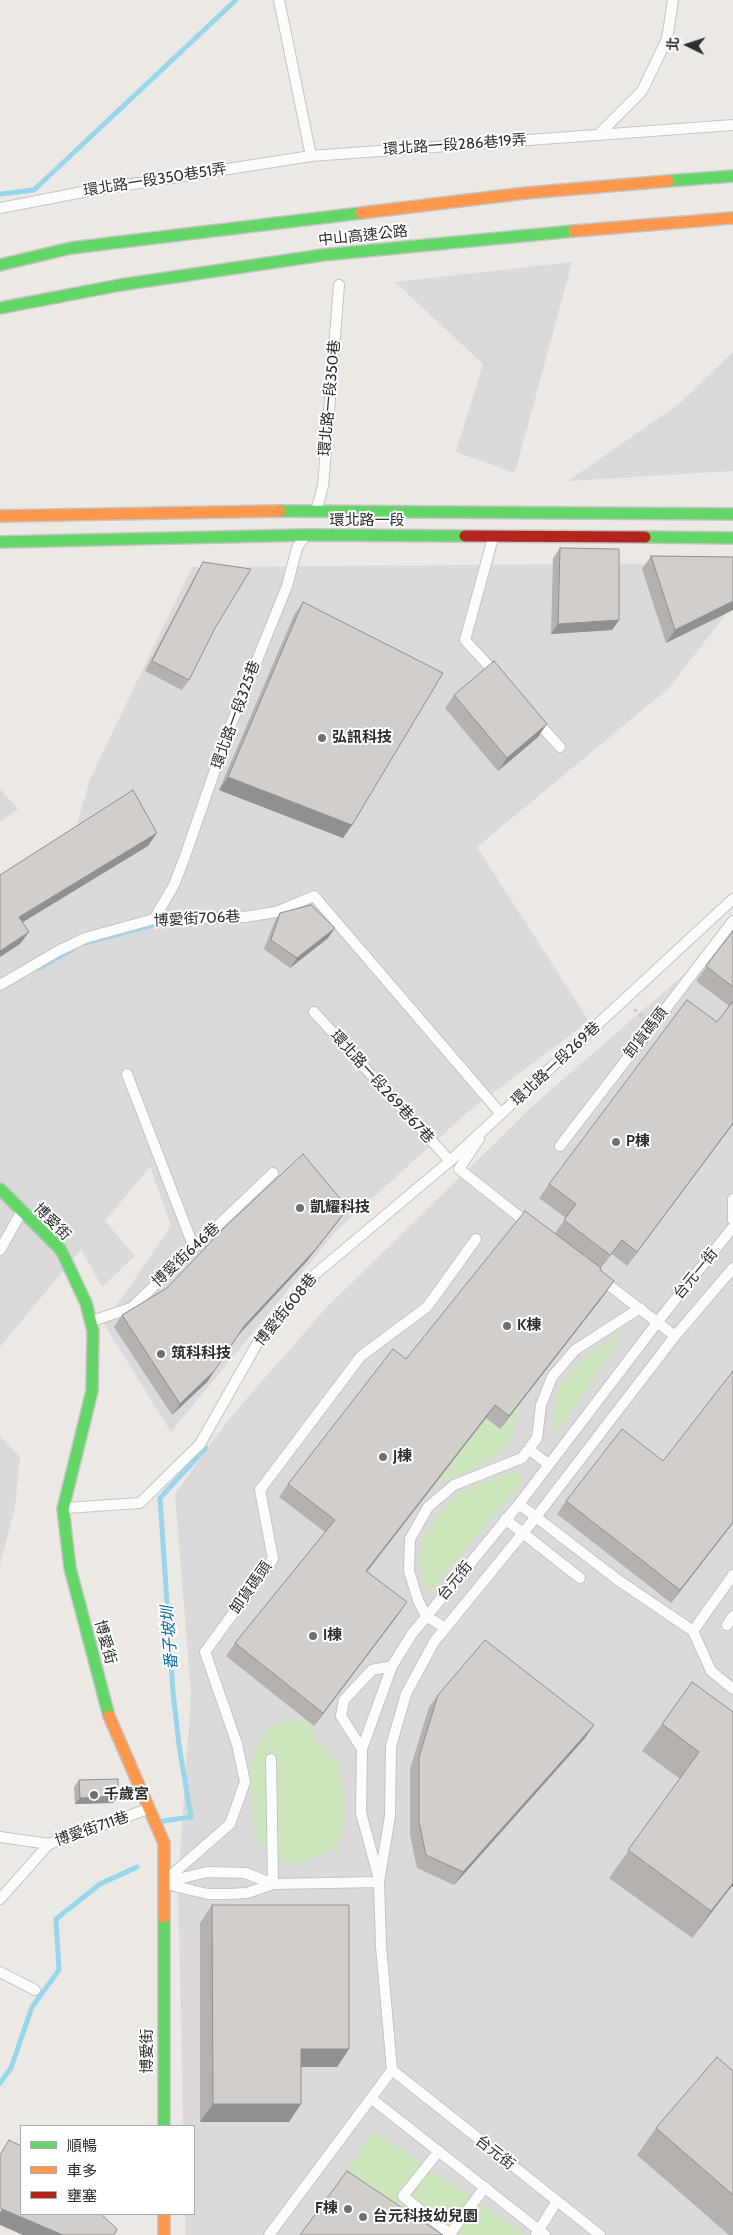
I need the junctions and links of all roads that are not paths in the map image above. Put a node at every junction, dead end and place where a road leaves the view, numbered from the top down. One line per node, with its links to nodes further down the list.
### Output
1 (280, 0): 5 (lane)
2 (673, 0): 4 (lane)
3 (733, 125): 4 (lane, 環北路一段286巷19弄)
4 (599, 134): 5 (lane, 環北路一段286巷19弄)
5 (311, 156): 7 (lane, 環北路一段350巷51弄)
6 (733, 176): 9 (main road, 中山高速公路)
7 (0, 208)
8 (733, 218): 11 (main road, 中山高速公路)
9 (0, 265)
10 (339, 285): 14 (lane, 環北路一段350巷)
11 (0, 308)
12 (733, 514): 14 (main road, 環北路一段)
13 (0, 516): 14 (main road, 環北路一段)
14 (311, 523): 15 (main road, 環北路一段); 17 (main road, 環北路一段); 23 (lane, 環北路一段325巷)
15 (493, 537): 16 (main road, 環北路一段); 18 (lane)
16 (733, 538)
17 (0, 542)
18 (503, 683)
19 (528, 712): 20 (lane)
20 (560, 747)
21 (314, 896): 23 (lane, 博愛街706巷); 28 (lane, 環北路一段269巷)
22 (733, 899): 28 (lane, 環北路一段269巷)
23 (154, 919): 25 (lane, 博愛街706巷)
24 (733, 921): 30 (lane, 卸貨碼頭)
25 (0, 985)
26 (314, 1012): 31 (lane, 環北路一段269巷67巷)
27 (126, 1074): 40 (lane)
28 (501, 1114): 29 (lane, 博愛街608巷)
29 (486, 1128): 31 (lane, 博愛街608巷); 38 (lane)
30 (560, 1146)
31 (450, 1161): 51 (lane, 博愛街608巷)
32 (273, 1173): 40 (lane, 博愛街646巷)
33 (0, 1189): 35 (main road, 博愛街)
34 (733, 1199): 36 (lane)
35 (21, 1212): 41 (lane); 45 (main road, 博愛街)
36 (733, 1220)
37 (733, 1227): 46 (lane, 台元一街)
38 (539, 1232)
39 (476, 1240): 68 (lane, 卸貨碼頭)
40 (194, 1248): 45 (lane, 博愛街646巷)
41 (0, 1250)
42 (733, 1268): 47 (lane, 台元一街)
43 (594, 1273): 44 (lane)
44 (640, 1308): 46 (lane); 48 (lane)
45 (91, 1321): 51 (main road, 博愛街)
46 (658, 1321): 47 (lane); 49 (lane, 台元街)
47 (675, 1336): 52 (lane, 台元街)
48 (529, 1449): 49 (lane); 57 (lane)
49 (548, 1465): 50 (lane, 台元街)
50 (519, 1504): 52 (lane); 53 (lane, 台元街)
51 (63, 1509): 64 (main road, 博愛街)
52 (536, 1517): 54 (lane, 台元街); 59 (lane)
53 (505, 1519): 54 (lane); 57 (lane, 台元街)
54 (522, 1533): 56 (lane); 58 (lane, 台元街)
55 (733, 1575): 59 (lane)
56 (580, 1578)
57 (426, 1616): 58 (lane); 60 (lane, 台元街)
58 (445, 1628): 67 (lane, 台元街)
59 (693, 1631): 61 (lane)
60 (392, 1666): 62 (lane, 台元街); 62 (lane)
61 (733, 1689)
62 (362, 1749): 67 (lane, 台元街)
63 (271, 1758): 69 (lane)
64 (149, 1809): 66 (lane, 博愛街711巷); 68 (main road, 博愛街)
65 (0, 1838): 66 (lane)
66 (49, 1844): 70 (lane, 博愛街711巷)
67 (380, 1882): 69 (lane); 73 (lane, 台元街)
68 (163, 1883): 69 (lane); 69 (lane); 75 (main road, 博愛街)
69 (272, 1884)
70 (0, 1899)
71 (0, 1972): 72 (lane)
72 (35, 1990)
73 (392, 2070): 74 (lane); 78 (lane, 台元街)
74 (372, 2099): 76 (lane); 82 (lane)
75 (164, 2125)
76 (439, 2151): 77 (lane); 77 (lane)
77 (485, 2187): 80 (lane)
78 (557, 2201): 80 (lane); 83 (lane, 台元街)
79 (164, 2215): 81 (main road)
80 (540, 2233)
81 (164, 2235)
82 (269, 2235)
83 (600, 2235)

